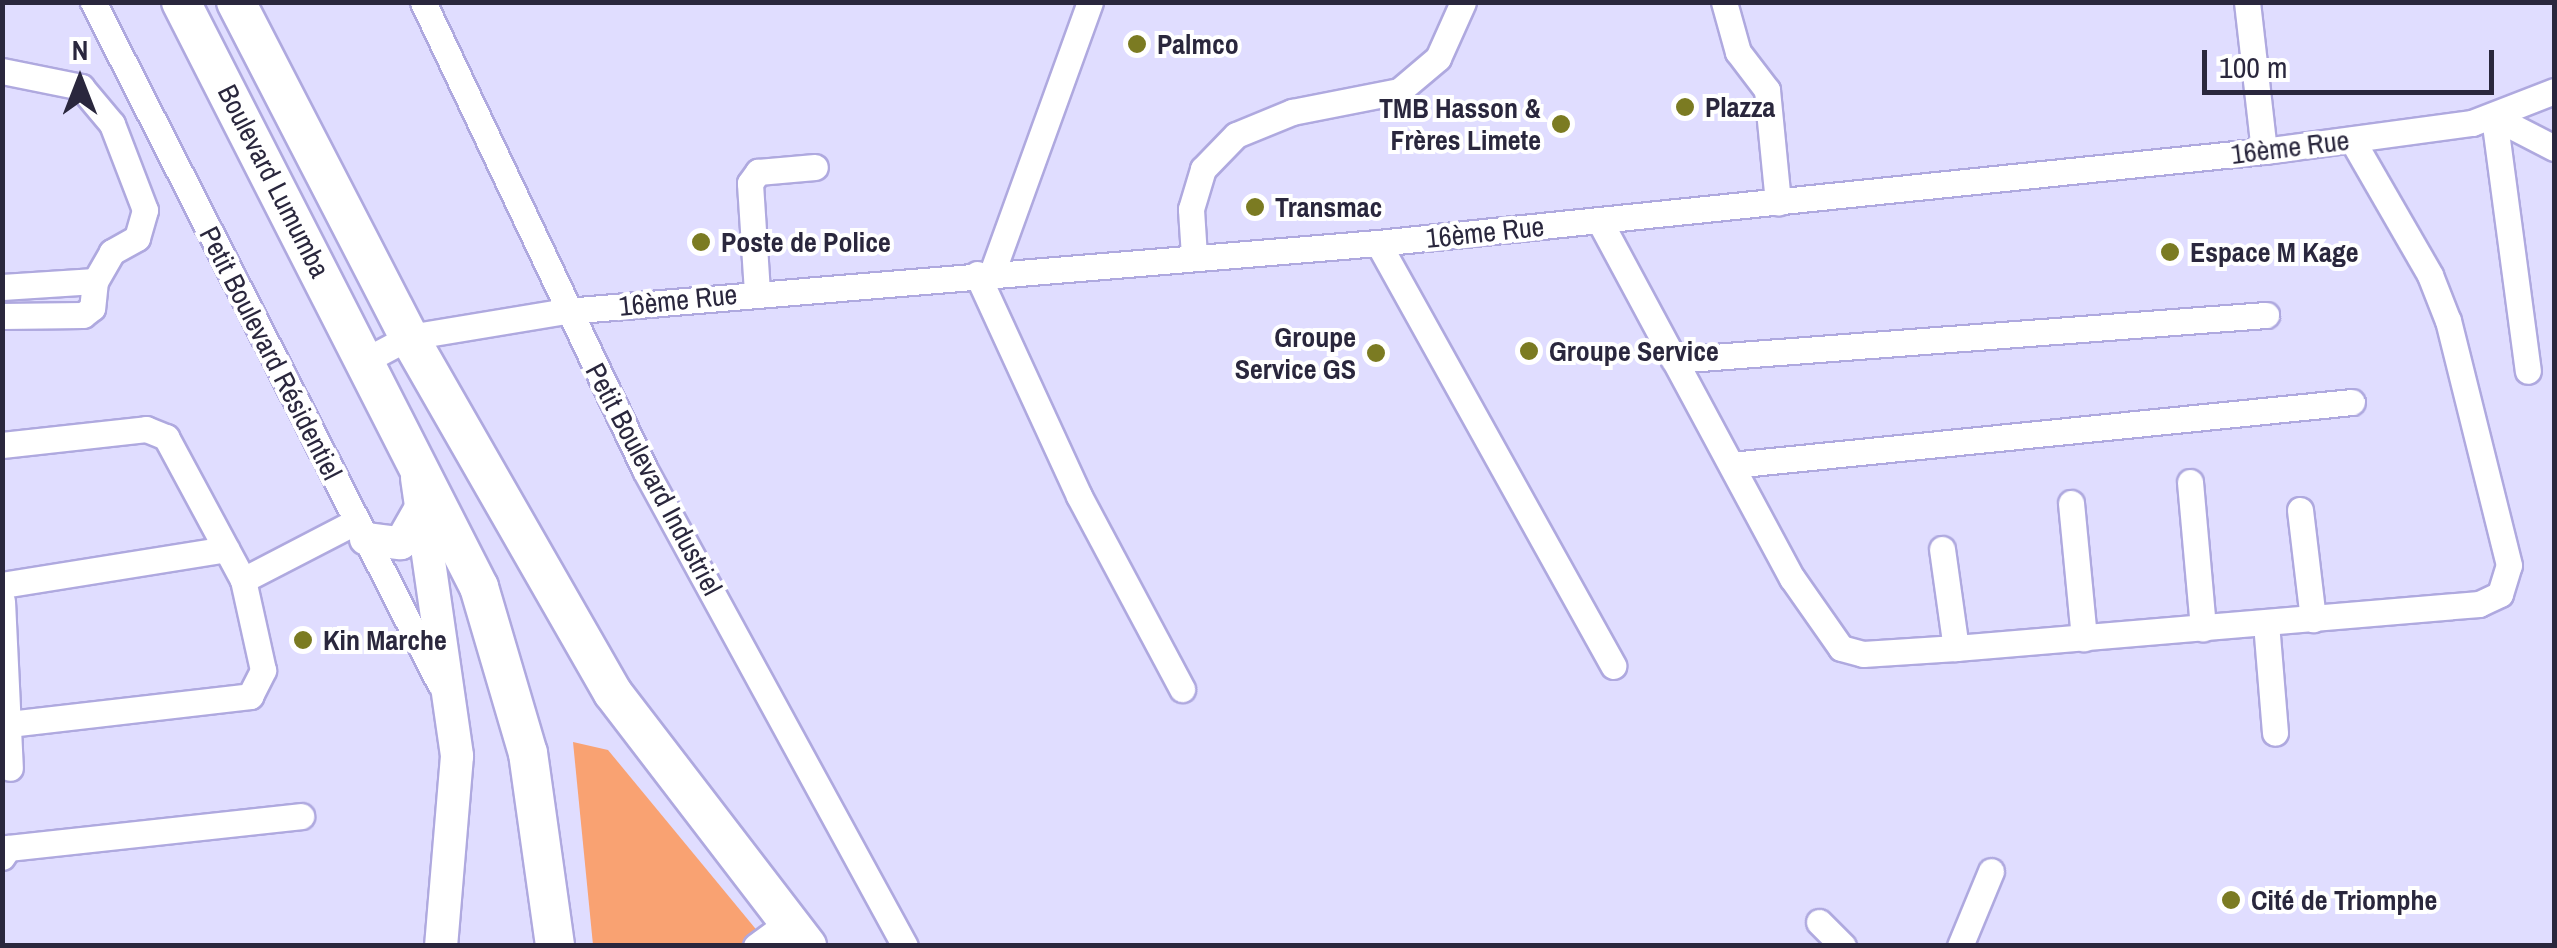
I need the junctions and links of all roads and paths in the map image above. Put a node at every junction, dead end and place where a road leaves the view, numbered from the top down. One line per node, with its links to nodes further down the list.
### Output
1 (93, 2): 39 (street, Petit Boulevard Résidentiel)
2 (181, 2): 28 (highway, Boulevard Lumumba)
3 (236, 2): 27 (highway, Boulevard Lumumba)
4 (423, 2): 24 (street, Petit Boulevard Industriel)
5 (1090, 2): 20 (street)
6 (1462, 2): 19 (street)
7 (1724, 2): 16 (street)
8 (2247, 2): 14 (street)
9 (2, 70): 21 (street)
10 (2554, 91): 11 (street, 16ème Rue)
11 (2494, 117): 12 (street, 16ème Rue); 13 (street); 30 (street)
12 (2352, 140): 14 (street, 16ème Rue); 45 (street)
13 (2554, 148)
14 (2264, 151): 16 (street, 16ème Rue)
15 (815, 167): 23 (street)
16 (1778, 202): 17 (street, 16ème Rue)
17 (1599, 220): 18 (street, 16ème Rue); 29 (street)
18 (1378, 243): 19 (street, 16ème Rue); 50 (street)
19 (1194, 256): 20 (street, 16ème Rue)
20 (985, 272): 23 (street, 16ème Rue); 51 (street)
21 (95, 281): 22 (street); 26 (street)
22 (2, 286)
23 (758, 292): 24 (street, 16ème Rue)
24 (566, 311): 27 (street, 16ème Rue); 64 (street, Petit Boulevard Industriel)
25 (2266, 315): 29 (street)
26 (2, 316)
27 (408, 337): 28 (street, 16ème Rue); 60 (highway, Boulevard Lumumba)
28 (366, 360): 32 (highway, Boulevard Lumumba)
29 (1674, 360): 34 (street)
30 (2528, 371)
31 (2352, 402): 34 (street)
32 (411, 444): 37 (main road); 62 (highway, Boulevard Lumumba)
33 (2, 445): 40 (street)
34 (1732, 465): 49 (street)
35 (2190, 482): 47 (street)
36 (2071, 503): 48 (street)
37 (422, 506): 39 (main road); 52 (main road)
38 (2300, 510): 45 (street)
39 (362, 530): 42 (street); 52 (street, Petit Boulevard Résidentiel)
40 (226, 549): 42 (street); 43 (street)
41 (1942, 549): 49 (street)
42 (242, 580): 53 (street)
43 (2, 585)
44 (2, 601): 53 (street)
45 (2313, 619): 46 (street)
46 (2266, 622): 47 (street); 54 (street)
47 (2203, 628): 48 (street)
48 (2084, 638): 49 (street)
49 (1956, 648)
50 (1613, 666)
51 (1182, 689)
52 (450, 702): 61 (main road)
53 (8, 724): 55 (street)
54 (2275, 733)
55 (10, 768)
56 (301, 816): 57 (street)
57 (2, 856)
58 (1991, 870): 66 (street)
59 (1818, 922): 65 (street)
60 (798, 934): 63 (street)
61 (440, 946)
62 (555, 946)
63 (756, 946)
64 (905, 946)
65 (1843, 946)
66 (1960, 946)

